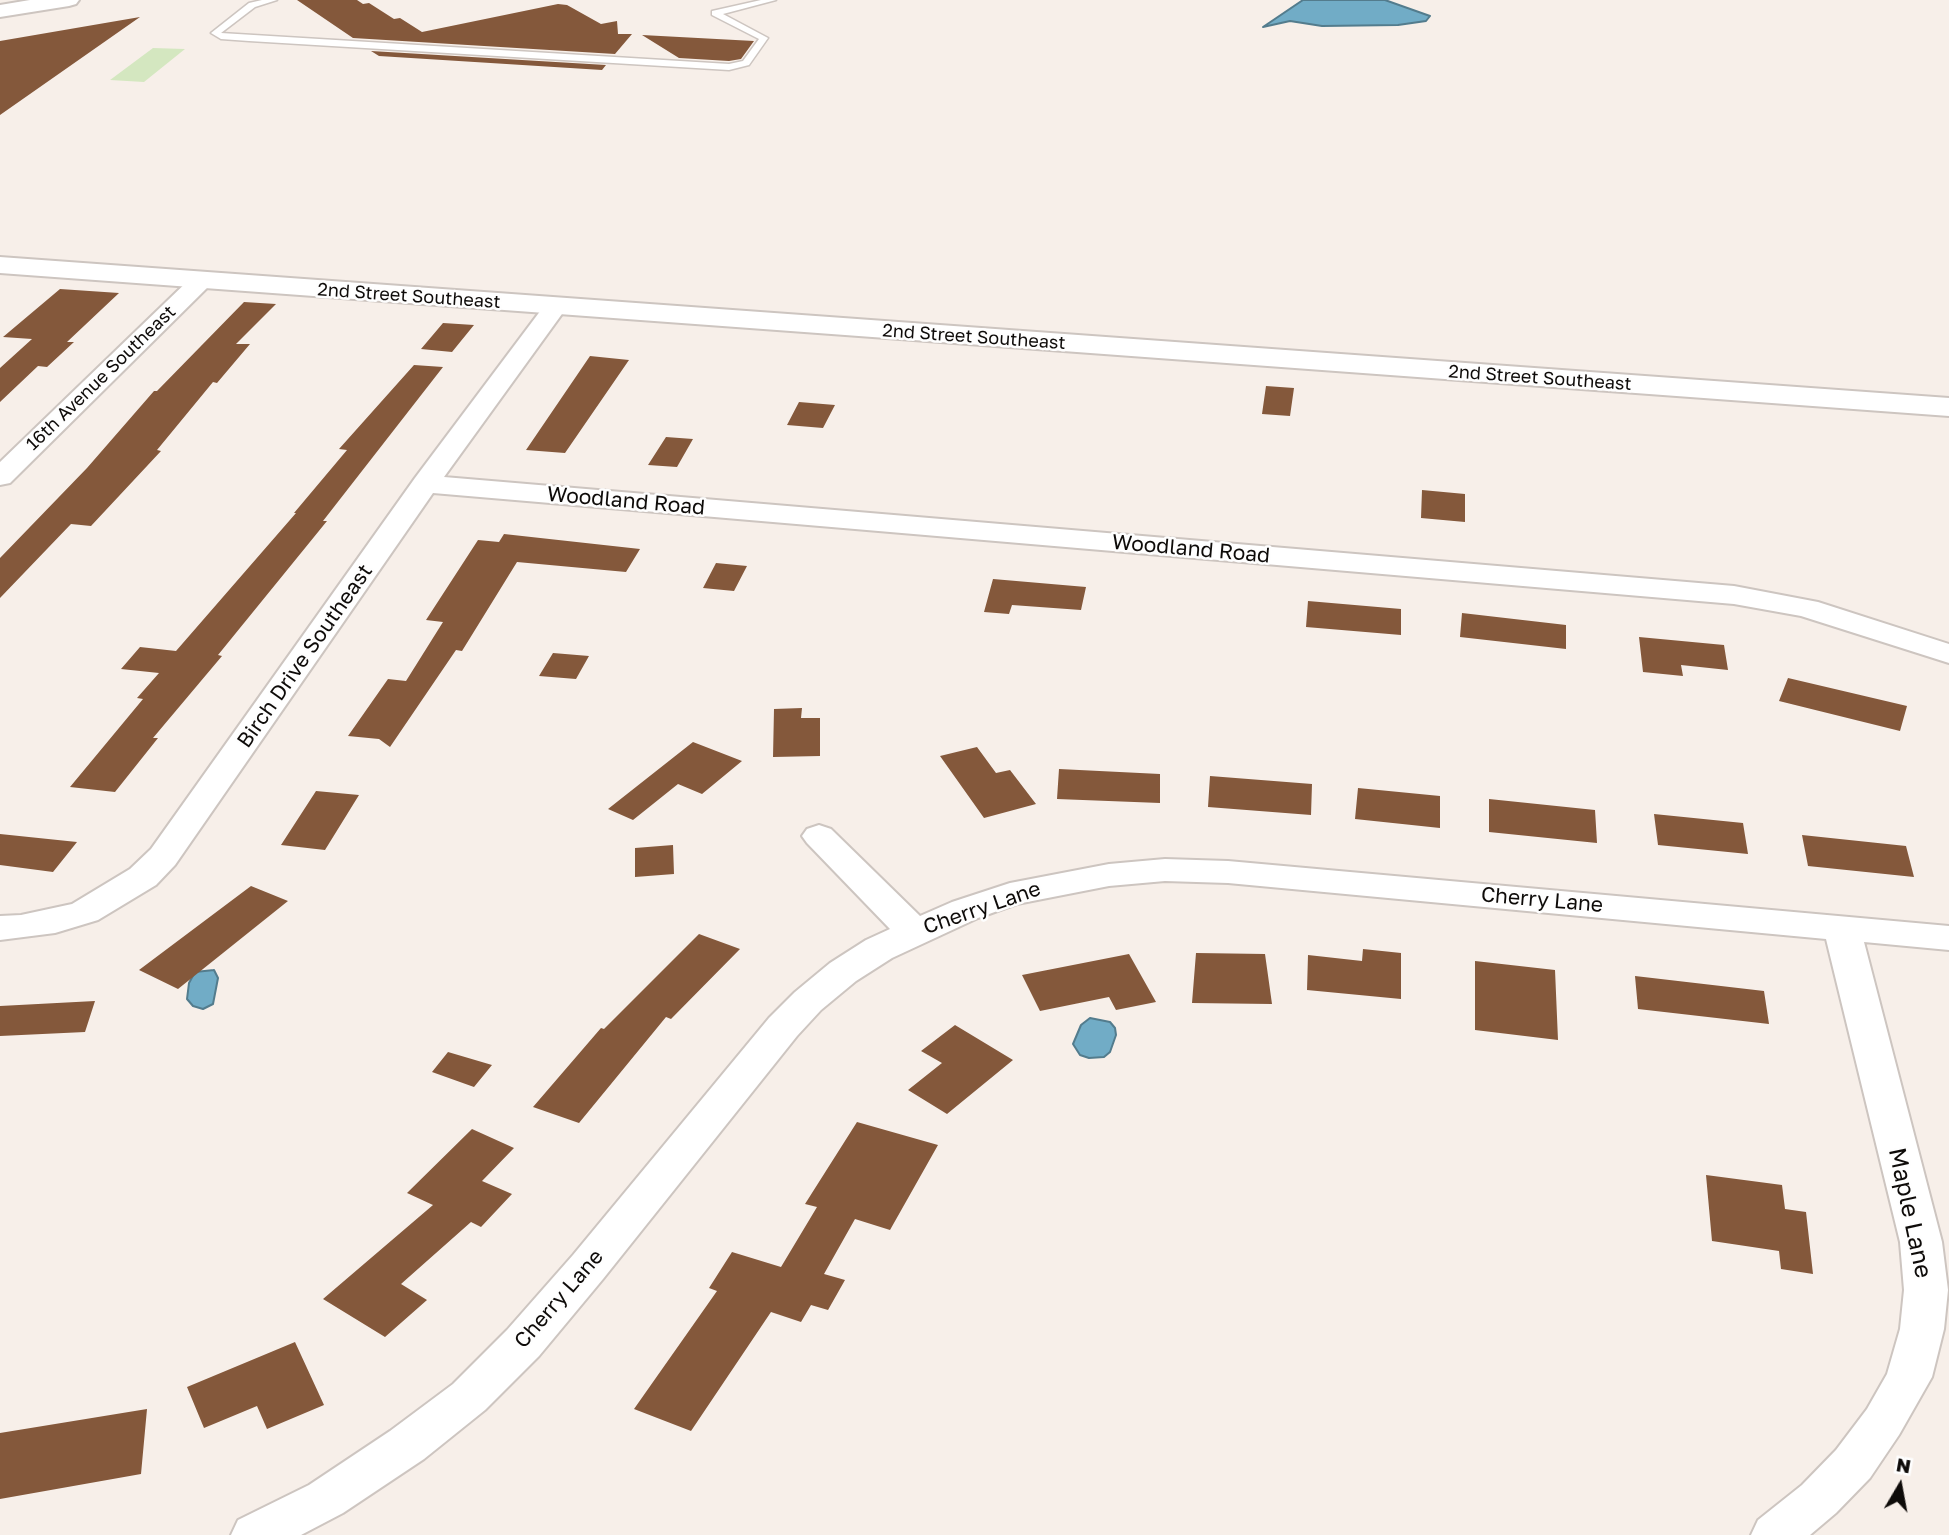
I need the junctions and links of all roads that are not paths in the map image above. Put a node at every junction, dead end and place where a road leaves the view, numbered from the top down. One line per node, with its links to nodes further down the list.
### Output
1 (69, 0): 4 (main road)
2 (273, 0): 3 (lane)
3 (772, 0)
4 (0, 11)
5 (0, 265): 6 (main road, 2nd Street Southeast)
6 (202, 280): 7 (main road, 2nd Street Southeast); 9 (street, 16th Avenue Southeast)
7 (555, 307): 8 (main road, 2nd Street Southeast); 10 (street, Birch Drive Southeast)
8 (1949, 407)
9 (0, 477)
10 (425, 484): 11 (street, Woodland Road); 13 (street, Birch Drive Southeast)
11 (1949, 654)
12 (819, 836): 15 (street)
13 (0, 928)
14 (1842, 929): 15 (street, Cherry Lane); 16 (street, Cherry Lane); 18 (street, Maple Lane)
15 (914, 932): 17 (street, Cherry Lane)
16 (1949, 938)
17 (256, 1535)
18 (1775, 1535)

